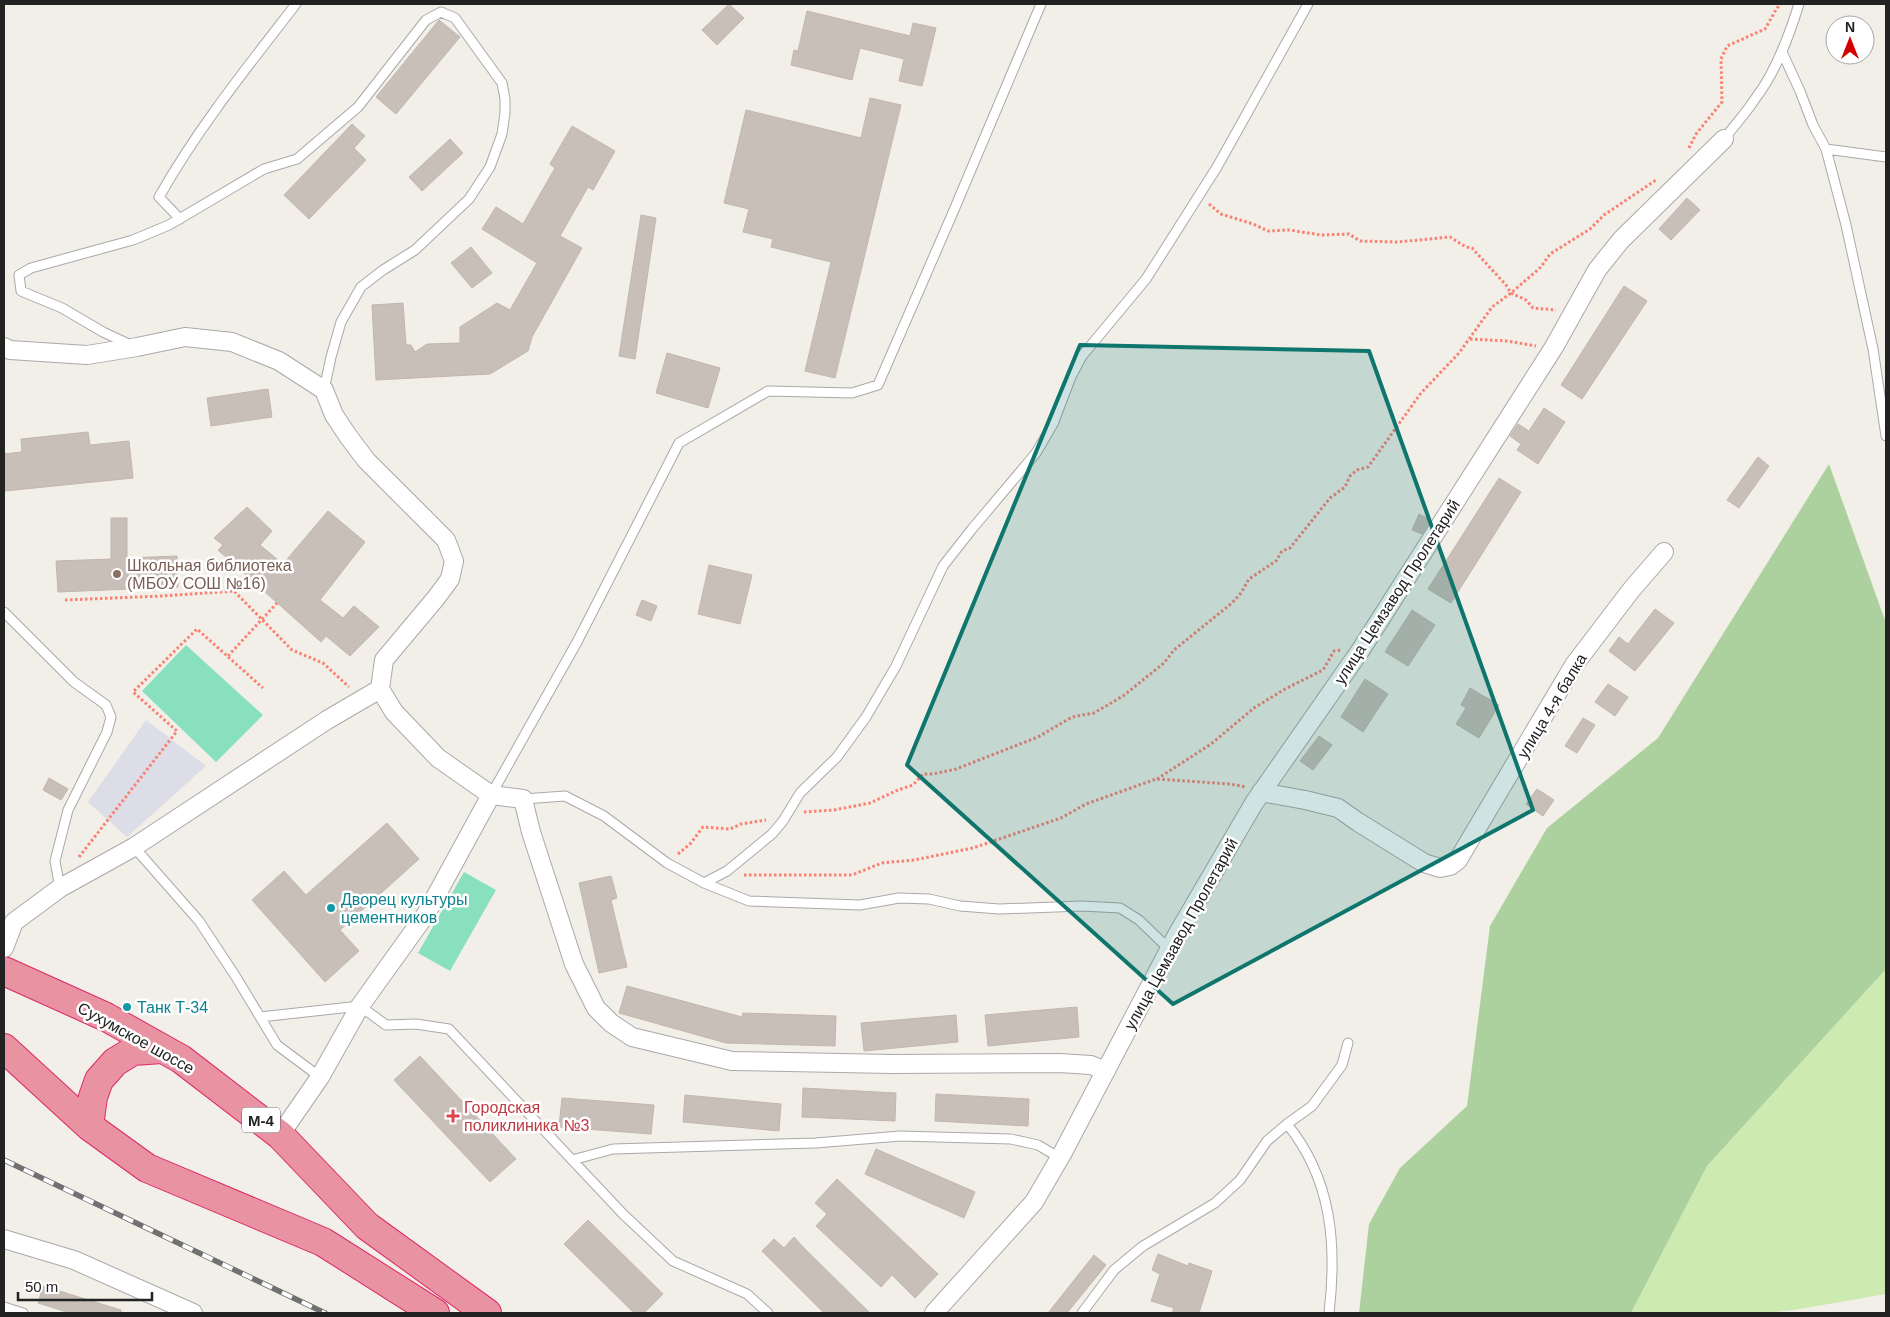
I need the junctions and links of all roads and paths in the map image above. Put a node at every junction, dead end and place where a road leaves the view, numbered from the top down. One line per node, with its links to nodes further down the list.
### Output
1 (296, 4): 13 (lane)
2 (1041, 4): 34 (lane)
3 (1308, 4): 12 (lane)
4 (1782, 4): 9 (path)
5 (1799, 4): 6 (lane)
6 (1782, 52): 7 (lane); 8 (lane)
7 (1724, 139): 15 (street, улица Цемзавод Пролетарий)
8 (1826, 149): 10 (lane); 21 (lane)
9 (1686, 154)
10 (1886, 157)
11 (1656, 179): 14 (path)
12 (1201, 193): 14 (path); 36 (lane)
13 (180, 219): 18 (lane); 20 (lane)
14 (1511, 293): 15 (path); 16 (path)
15 (1573, 312): 19 (street, улица Цемзавод Пролетарий)
16 (1469, 339): 19 (path); 36 (path)
17 (4, 347): 18 (street)
18 (137, 347): 20 (street)
19 (1552, 349): 27 (street, улица Цемзавод Пролетарий)
20 (324, 390): 30 (street)
21 (1886, 436)
22 (1664, 552): 33 (street, улица 4-я балка)
23 (65, 600): 26 (path)
24 (277, 603): 26 (path)
25 (4, 612): 43 (lane)
26 (260, 620): 28 (path); 31 (path)
27 (1360, 651): 32 (path); 33 (street, улица Цемзавод Пролетарий)
28 (228, 656): 29 (path); 39 (path)
29 (263, 688)
30 (380, 689): 31 (street); 34 (street)
31 (362, 700): 38 (street)
32 (1156, 779): 33 (path); 41 (path)
33 (1262, 791): 45 (street, улица Цемзавод Пролетарий)
34 (491, 795): 35 (street); 47 (street)
35 (523, 799): 40 (lane); 52 (street)
36 (788, 811): 37 (lane)
37 (782, 821): 40 (path); 41 (lane)
38 (134, 847): 43 (street); 48 (lane)
39 (78, 857)
40 (664, 860): 42 (lane)
41 (727, 871): 42 (lane)
42 (704, 883): 45 (lane)
43 (60, 888): 44 (street)
44 (4, 948)
45 (1170, 950): 52 (street, улица Цемзавод Пролетарий)
46 (4, 971): 51 (highway, Сухумское шоссе / М-4)
47 (360, 1006): 48 (lane); 53 (street); 58 (lane)
48 (260, 1017): 53 (lane)
49 (1348, 1043): 54 (lane)
50 (4, 1048): 55 (highway)
51 (162, 1049): 55 (highway); 56 (highway, Сухумское шоссе / М-4)
52 (1106, 1071): 57 (street, улица Цемзавод Пролетарий)
53 (320, 1077): 56 (street)
54 (1287, 1124): 67 (lane); 68 (lane)
55 (89, 1126): 63 (highway)
56 (280, 1135): 64 (highway, Сухумское шоссе / М-4)
57 (1060, 1158): 58 (lane); 66 (street, улица Цемзавод Пролетарий)
58 (572, 1160): 65 (lane)
59 (4, 1239): 62 (street)
60 (4, 1307): 61 (lane)
61 (23, 1313)
62 (193, 1313)
63 (435, 1313)
64 (487, 1313)
65 (768, 1313)
66 (934, 1313)
67 (1082, 1313)
68 (1329, 1313)

